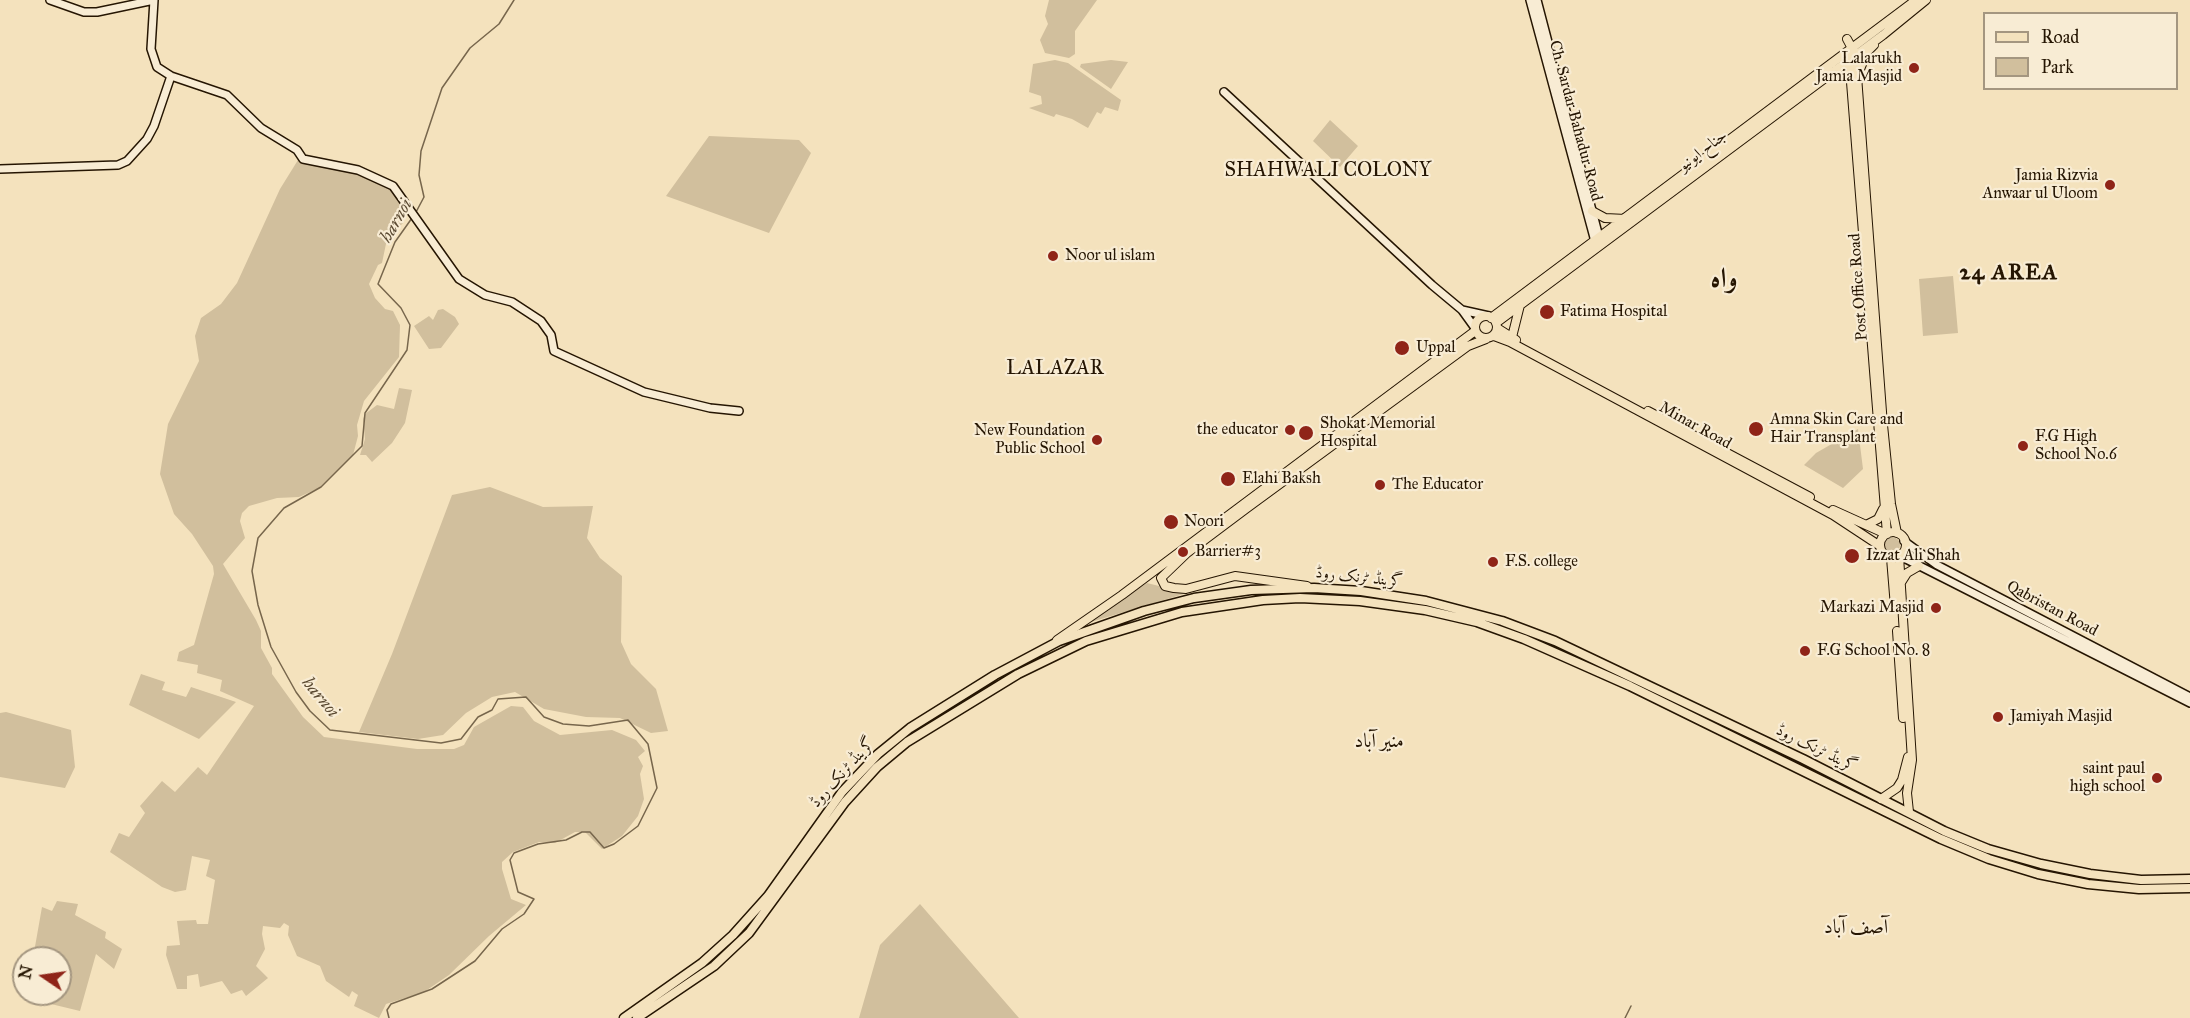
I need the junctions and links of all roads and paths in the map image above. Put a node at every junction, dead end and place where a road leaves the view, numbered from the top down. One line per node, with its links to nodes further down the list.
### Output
1 (50, 0): 10 (street)
2 (1530, 0): 13 (street, Ch. Sardar Bahadur Road)
3 (1537, 0): 13 (street, Ch. Sardar Bahadur Road)
4 (1916, 0): 8 (main road, جناح ایونیو)
5 (1926, 0): 6 (main road, جناح ایونیو)
6 (1883, 35): 8 (main road, جناح ایونیو); 9 (main road)
7 (1845, 41): 8 (main road, Post Office Road)
8 (1851, 53): 9 (main road, Post Office Road); 11 (main road, جناح ایونیو); 16 (main road, جناح ایونیو)
9 (1854, 75): 11 (main road); 23 (main road, Post Office Road)
10 (171, 76): 14 (street); 25 (street)
11 (1827, 76): 17 (main road, جناح ایونیو)
12 (1224, 92): 19 (street)
13 (1574, 155): 15 (street, Ch. Sardar Bahadur Road); 17 (street, Ch. Sardar Bahadur Road)
14 (0, 169)
15 (1592, 211): 16 (main road); 17 (street, Ch. Sardar Bahadur Road)
16 (1626, 219): 17 (main road, جناح ایونیو)
17 (1598, 243): 18 (main road, جناح ایونیو); 20 (main road, جناح ایونیو)
18 (1521, 304): 20 (main road, جناح ایونیو); 22 (main road)
19 (1462, 310): 20 (street); 21 (street)
20 (1492, 327): 21 (main road); 21 (main road, جناح ایونیو); 22 (main road, Minar Road); 24 (main road, Minar Road); 27 (main road, جناح ایونیو)
21 (1475, 330): 27 (main road, جناح ایونیو)
22 (1512, 338): 24 (main road, Minar Road)
23 (1875, 353): 26 (main road, Post Office Road); 30 (main road, Post Office Road)
24 (1625, 401): 28 (main road, Minar Road)
25 (739, 411)
26 (1884, 501): 29 (main road); 31 (main road, Post Office Road)
27 (1245, 506): 34 (main road, جناح ایونیو)
28 (1850, 521): 29 (main road, Minar Road); 33 (main road, Minar Road)
29 (1866, 525): 31 (main road, Minar Road)
30 (1897, 533): 31 (main road); 32 (main road)
31 (1886, 534): 33 (main road)
32 (1904, 541): 35 (main road); 41 (street, Qabristan Road)
33 (1880, 546): 35 (main road)
34 (1185, 550): 38 (main road); 42 (main road)
35 (1896, 556): 36 (street, Qabristan Road); 37 (main road); 46 (main road)
36 (1919, 566): 37 (main road); 41 (street, Qabristan Road)
37 (1900, 584): 47 (main road)
38 (1314, 588): 39 (highway, گرینڈ ٹرنک روڈ); 42 (highway, گرینڈ ٹرنک روڈ)
39 (1361, 591): 40 (highway); 45 (highway, گرینڈ ٹرنک روڈ)
40 (1360, 601): 45 (highway, گرینڈ ٹرنک روڈ); 50 (highway, گرینڈ ٹرنک روڈ)
41 (2070, 638): 43 (street, Qabristan Road); 44 (street, Qabristan Road)
42 (1049, 646): 50 (highway, گرینڈ ٹرنک روڈ)
43 (2190, 698)
44 (2190, 703)
45 (1801, 763): 46 (highway, گرینڈ ٹرنک روڈ); 49 (highway, گرینڈ ٹرنک روڈ)
46 (1881, 799): 47 (highway, گرینڈ ٹرنک روڈ)
47 (1909, 812): 48 (highway, گرینڈ ٹرنک روڈ)
48 (2190, 879)
49 (2190, 888)
50 (756, 918): 51 (highway, گرینڈ ٹرنک روڈ); 52 (highway, گرینڈ ٹرنک روڈ)
51 (624, 1018)
52 (637, 1018)

